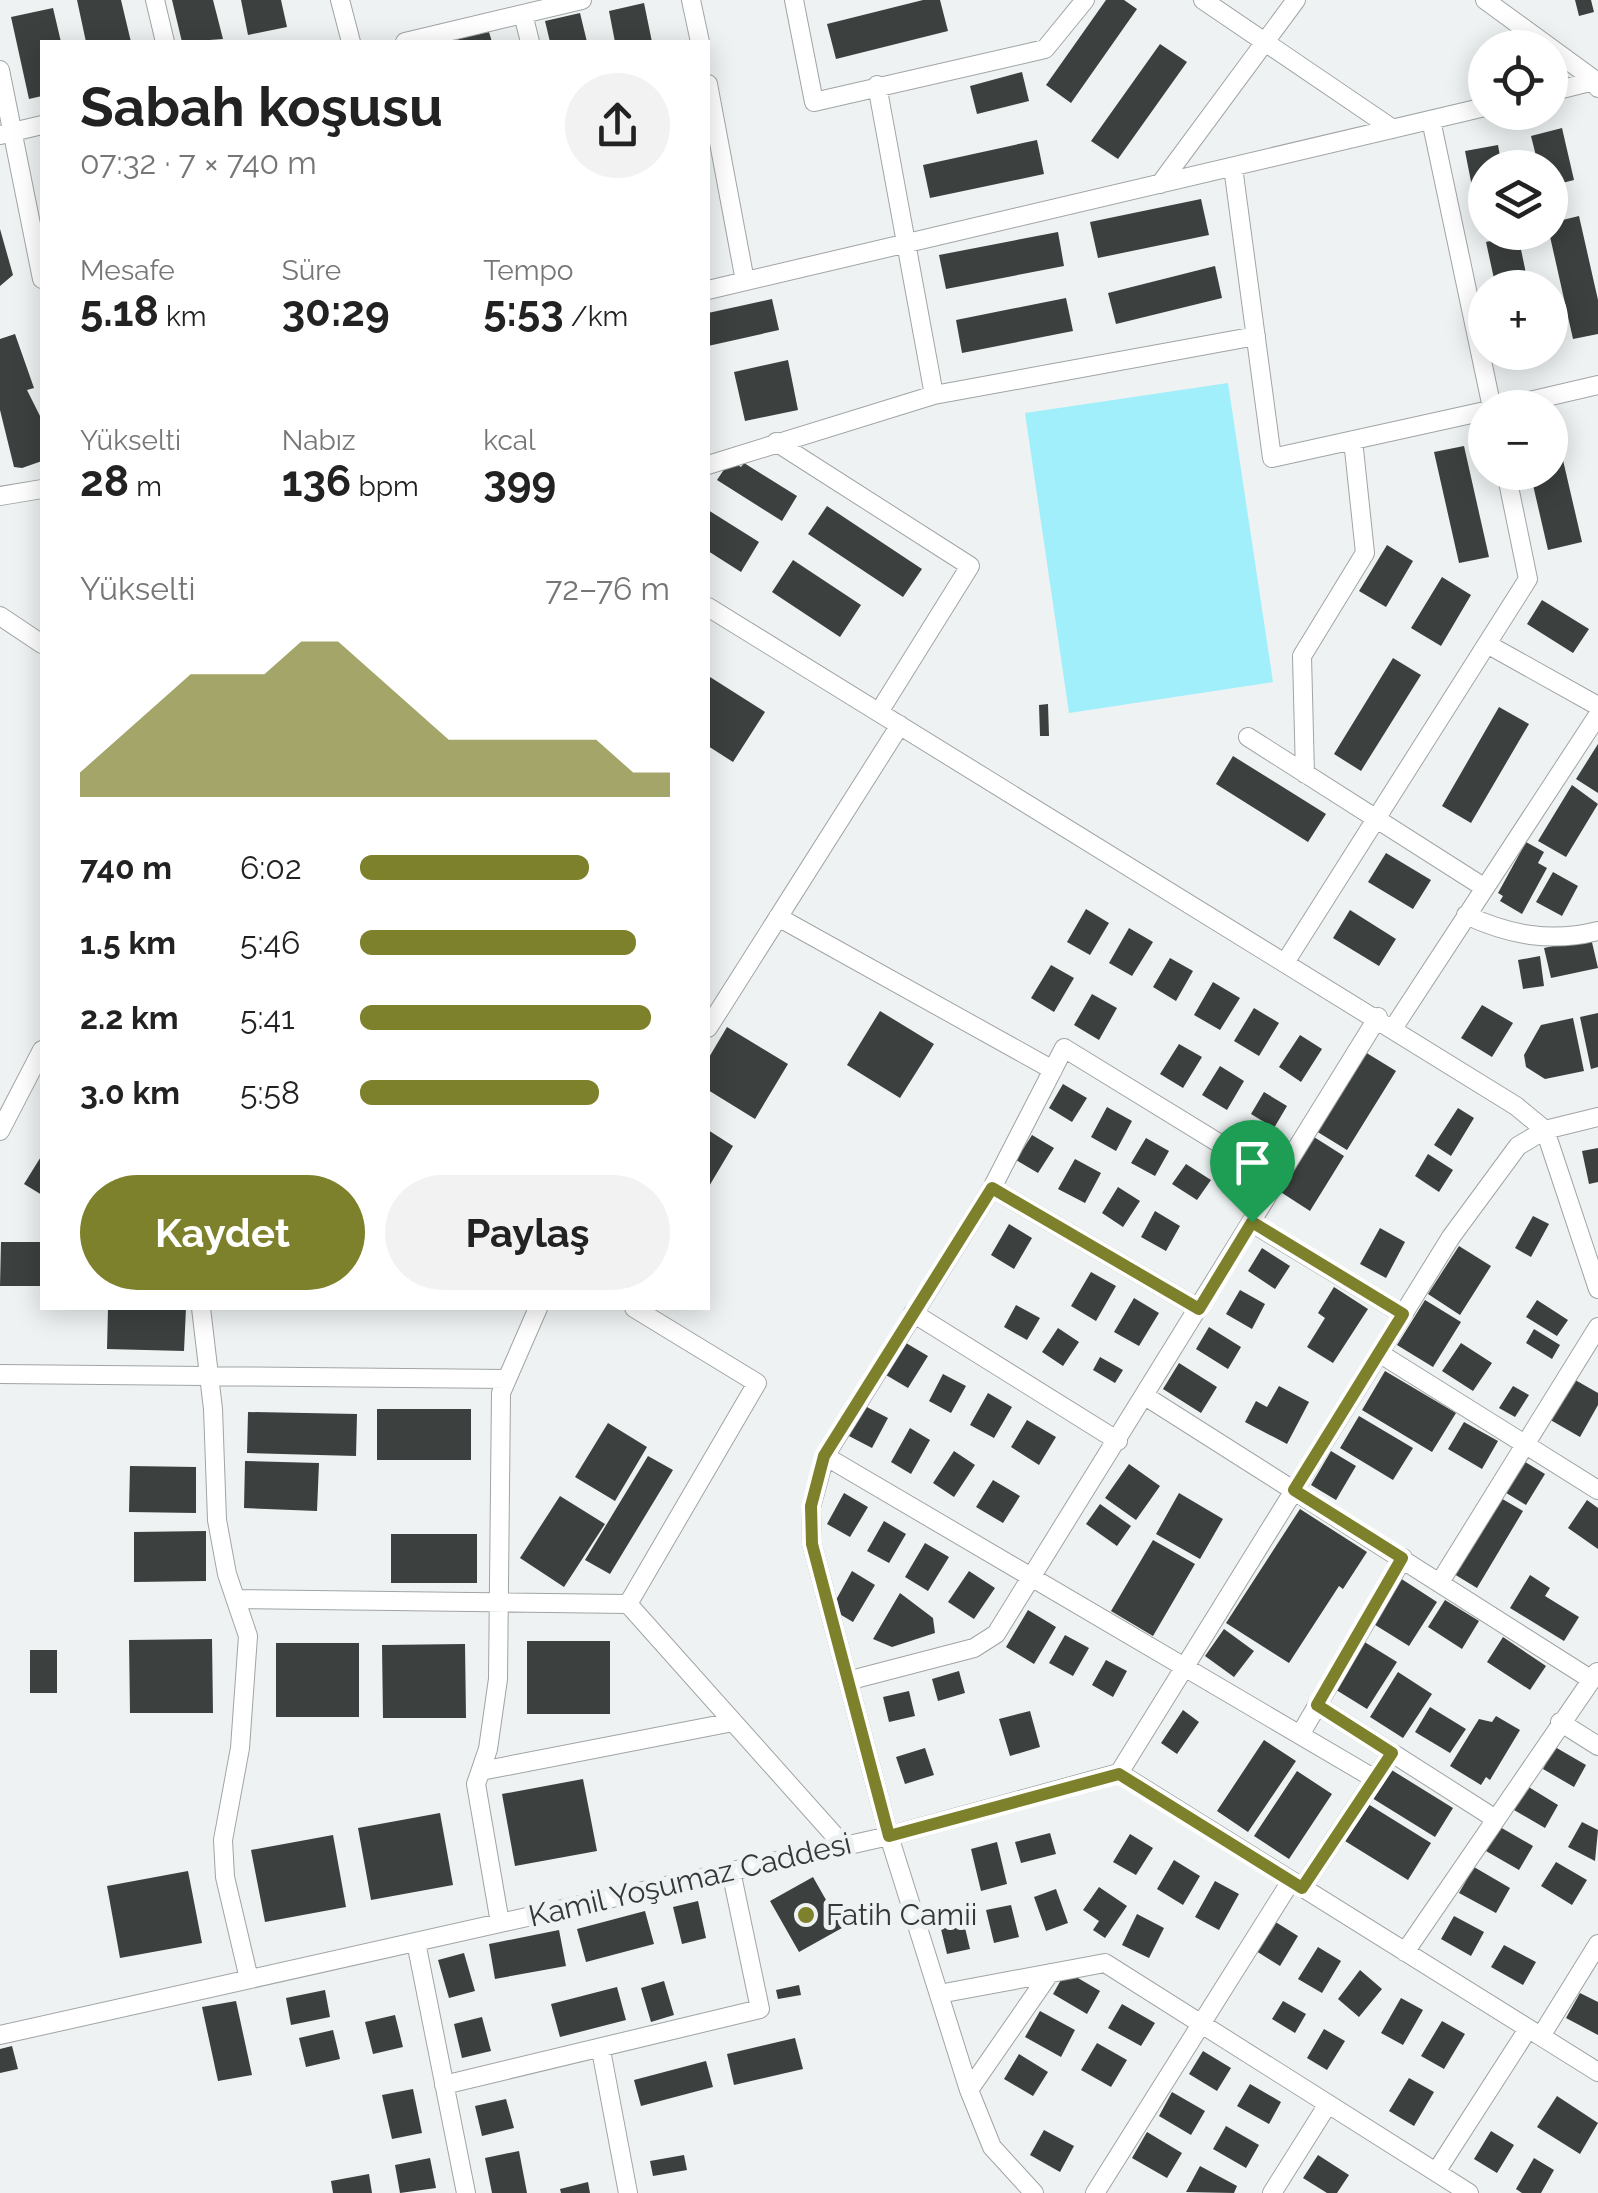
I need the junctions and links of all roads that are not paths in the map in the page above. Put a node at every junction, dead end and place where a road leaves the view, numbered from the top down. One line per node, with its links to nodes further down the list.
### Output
1 (155, 0): 11 (street)
2 (340, 0): 12 (street)
3 (582, 0): 10 (street)
4 (692, 0): 15 (street)
5 (794, 0): 19 (street)
6 (1085, 0): 19 (street)
7 (1203, 0): 16 (street)
8 (1296, 0): 16 (street)
9 (1485, 0): 18 (street)
10 (523, 14): 13 (street); 14 (street)
11 (165, 40)
12 (350, 40)
13 (413, 40)
14 (530, 40)
15 (700, 40)
16 (1265, 44): 25 (street); 28 (street)
17 (0, 70): 26 (street)
18 (1597, 83): 20 (street)
19 (878, 85): 29 (street)
20 (1568, 89)
21 (710, 94): 31 (street)
22 (1468, 111): 23 (street)
23 (1431, 120): 25 (street); 35 (street)
24 (40, 125): 26 (street)
25 (1393, 129): 27 (street)
26 (6, 133): 30 (street)
27 (1233, 166): 28 (street); 33 (street)
28 (1160, 184): 29 (street)
29 (906, 244): 31 (street); 37 (street)
30 (40, 271)
31 (746, 281): 32 (street)
32 (710, 290)
33 (1256, 336): 37 (street); 39 (street)
34 (1598, 385): 36 (street)
35 (1491, 390)
36 (1568, 392)
37 (934, 396): 40 (street)
38 (1468, 414): 39 (street)
39 (1354, 440): 53 (street)
40 (776, 442): 41 (street); 49 (street)
41 (710, 464)
42 (40, 490): 44 (street)
43 (1510, 490): 48 (street)
44 (0, 496)
45 (710, 608): 49 (street)
46 (0, 616): 47 (street)
47 (40, 643)
48 (1487, 644): 50 (street); 54 (street)
49 (878, 712): 51 (street)
50 (1597, 717): 55 (street)
51 (900, 726): 57 (street); 59 (street)
52 (1248, 737): 53 (street)
53 (1305, 774): 54 (street)
54 (1375, 820): 55 (street); 59 (street)
55 (1484, 888): 56 (street)
56 (1466, 915): 58 (street); 60 (street)
57 (778, 918): 61 (street); 63 (street)
58 (1598, 931)
59 (1286, 961): 60 (street)
60 (1386, 1022): 65 (street); 67 (street)
61 (710, 1025)
62 (40, 1054): 66 (street)
63 (1053, 1070): 67 (street); 68 (street)
64 (1598, 1116): 65 (street)
65 (1544, 1130): 70 (street); 76 (street)
66 (0, 1131)
67 (1278, 1180): 69 (street)
68 (992, 1188): 71 (street); 75 (street)
69 (1252, 1222): 71 (street); 76 (street)
70 (1598, 1289)
71 (1199, 1309): 82 (street)
72 (200, 1310): 80 (street)
73 (537, 1310): 81 (street)
74 (637, 1310): 93 (street)
75 (913, 1314): 83 (street); 85 (street)
76 (1403, 1314): 78 (street)
77 (1598, 1327): 84 (street)
78 (1379, 1354): 84 (street); 86 (street)
79 (0, 1374): 80 (street)
80 (208, 1374): 81 (street); 91 (street)
81 (507, 1379): 92 (street)
82 (1146, 1396): 83 (street); 86 (street)
83 (1118, 1441): 89 (street)
84 (1527, 1446): 87 (street); 90 (street)
85 (824, 1456): 89 (street); 96 (street)
86 (1294, 1490): 88 (street); 94 (street)
87 (1598, 1490)
88 (1402, 1558): 90 (street); 97 (street)
89 (1032, 1578): 94 (street); 96 (street)
90 (1440, 1582): 95 (street)
91 (237, 1599): 92 (street); 116 (street)
92 (496, 1602): 93 (street); 103 (street)
93 (628, 1604): 98 (street)
94 (1185, 1667): 100 (street); 104 (street)
95 (1595, 1676): 99 (street)
96 (851, 1680): 107 (street)
97 (1317, 1705): 100 (street); 102 (street)
98 (733, 1722): 103 (street); 108 (street)
99 (1560, 1722): 101 (street); 106 (street)
100 (1300, 1735): 105 (street)
101 (1598, 1746)
102 (1392, 1753): 105 (street); 106 (street)
103 (480, 1771): 111 (street)
104 (1119, 1774): 107 (street, Kamil Yoşumaz Caddesi); 110 (street)
105 (1375, 1779): 110 (street)
106 (1494, 1818): 114 (street)
107 (889, 1836): 108 (street, Kamil Yoşumaz Caddesi); 117 (street)
108 (844, 1846): 109 (street, Kamil Yoşumaz Caddesi)
109 (732, 1871): 111 (street, Kamil Yoşumaz Caddesi); 121 (street)
110 (1297, 1884): 114 (street); 118 (street)
111 (500, 1923): 112 (street, Kamil Yoşumaz Caddesi)
112 (416, 1942): 116 (street, Kamil Yoşumaz Caddesi); 123 (street)
113 (1598, 1944): 119 (street)
114 (1405, 1952): 119 (street)
115 (1050, 1973): 117 (street); 118 (street); 124 (street)
116 (249, 1979): 120 (street, Kamil Yoşumaz Caddesi)
117 (940, 1994): 124 (street)
118 (1201, 2023): 125 (street); 130 (street)
119 (1534, 2032): 122 (street); 126 (street)
120 (0, 2034)
121 (602, 2050): 123 (street); 128 (street)
122 (1598, 2072)
123 (444, 2085): 127 (street)
124 (969, 2090): 129 (street)
125 (1328, 2104): 126 (street); 131 (street)
126 (1436, 2172): 132 (street)
127 (466, 2193)
128 (628, 2193)
129 (1034, 2193)
130 (1095, 2193)
131 (1272, 2193)
132 (1468, 2193)

